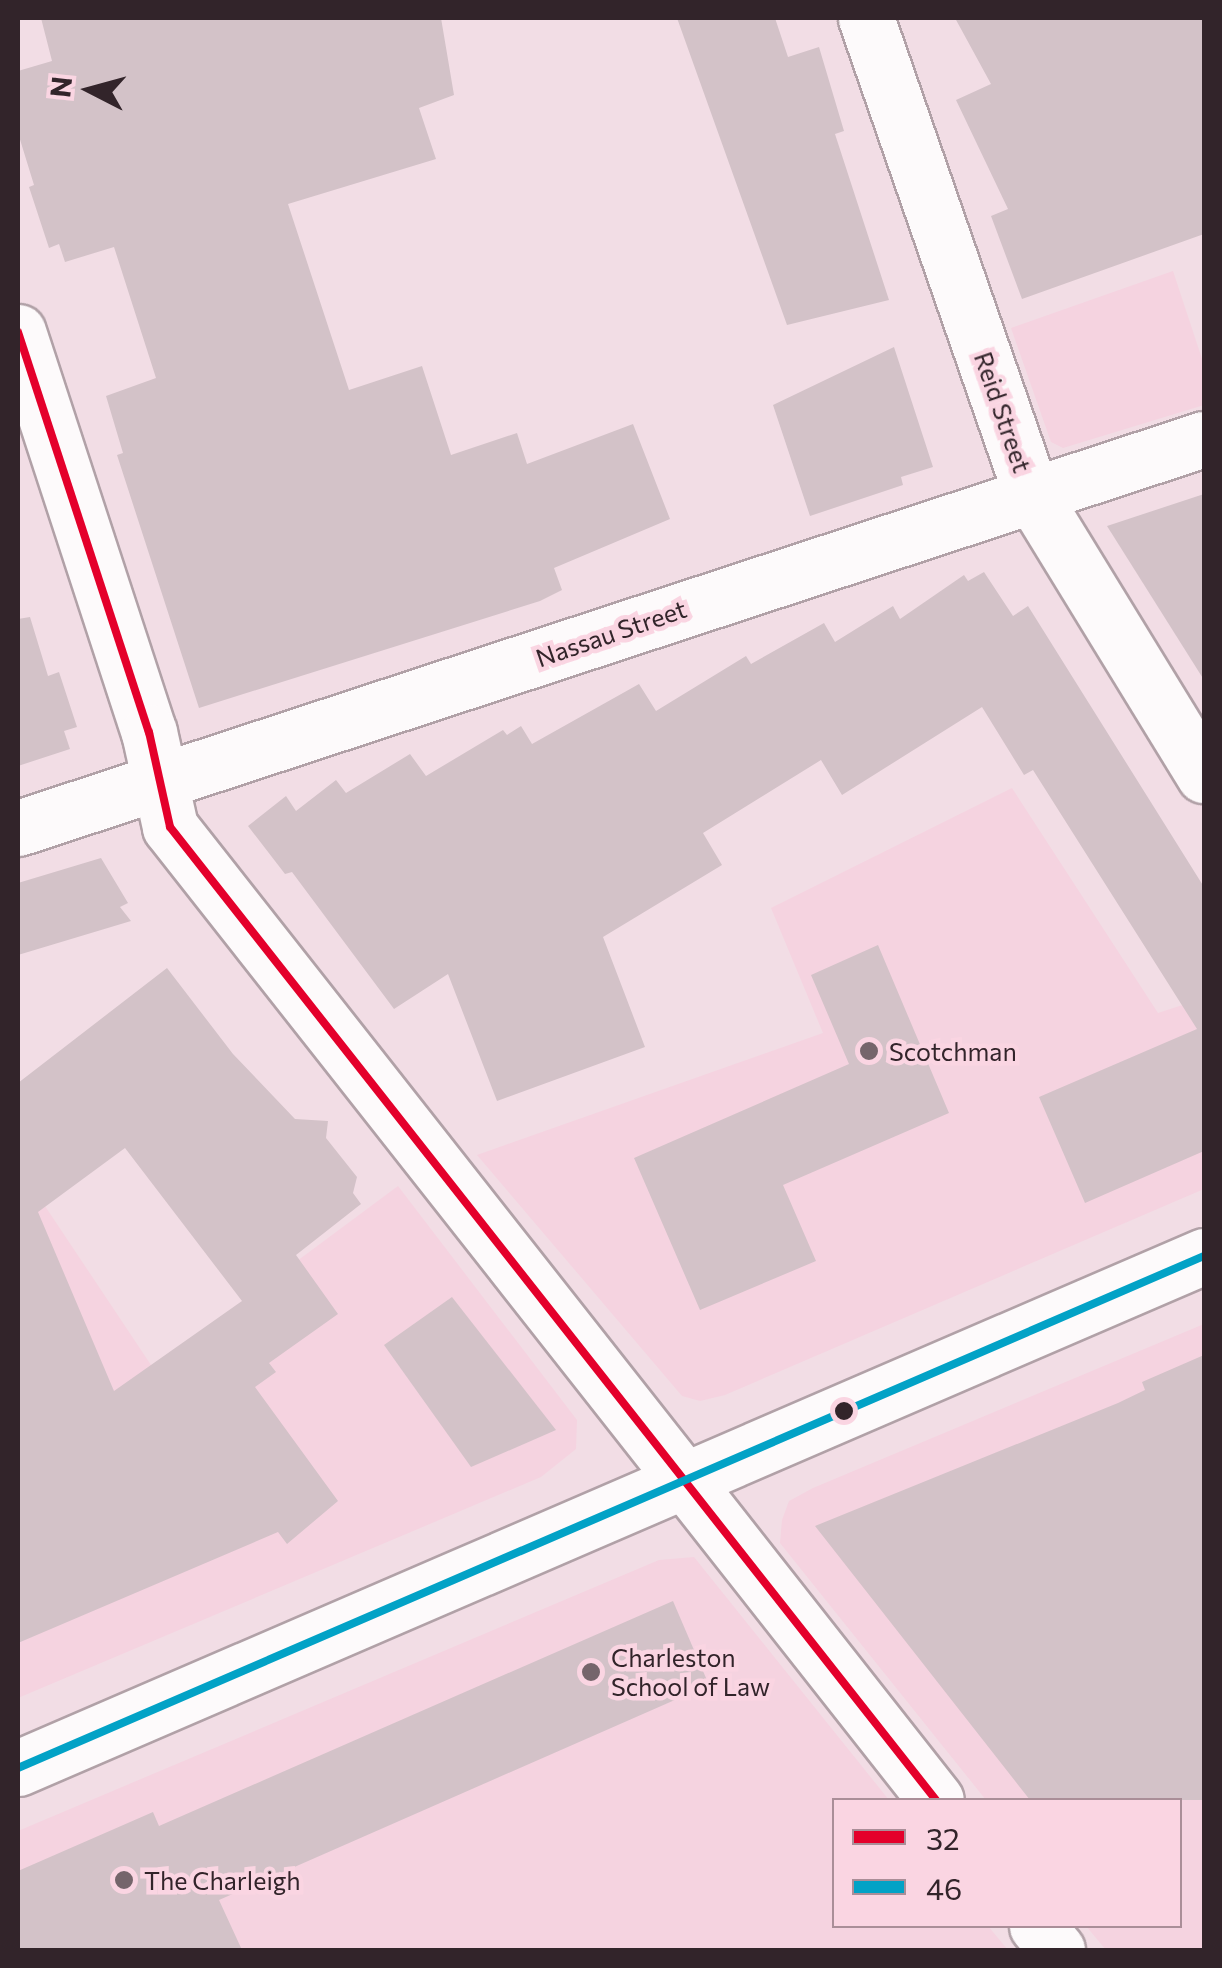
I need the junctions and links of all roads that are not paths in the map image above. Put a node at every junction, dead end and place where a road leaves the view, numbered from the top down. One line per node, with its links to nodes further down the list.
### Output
1 (866, 18): 4 (street, Reid Street)
2 (18, 332): 6 (street)
3 (1204, 439): 4 (street, Nassau Street)
4 (1031, 493): 5 (street, Reid Street); 6 (street, Nassau Street)
5 (1204, 775)
6 (160, 783): 7 (street, Nassau Street); 9 (street)
7 (18, 828)
8 (1204, 1256): 9 (street)
9 (682, 1482): 10 (street); 11 (street)
10 (18, 1768)
11 (934, 1798)
12 (1038, 1928): 13 (street)
13 (1056, 1950)

